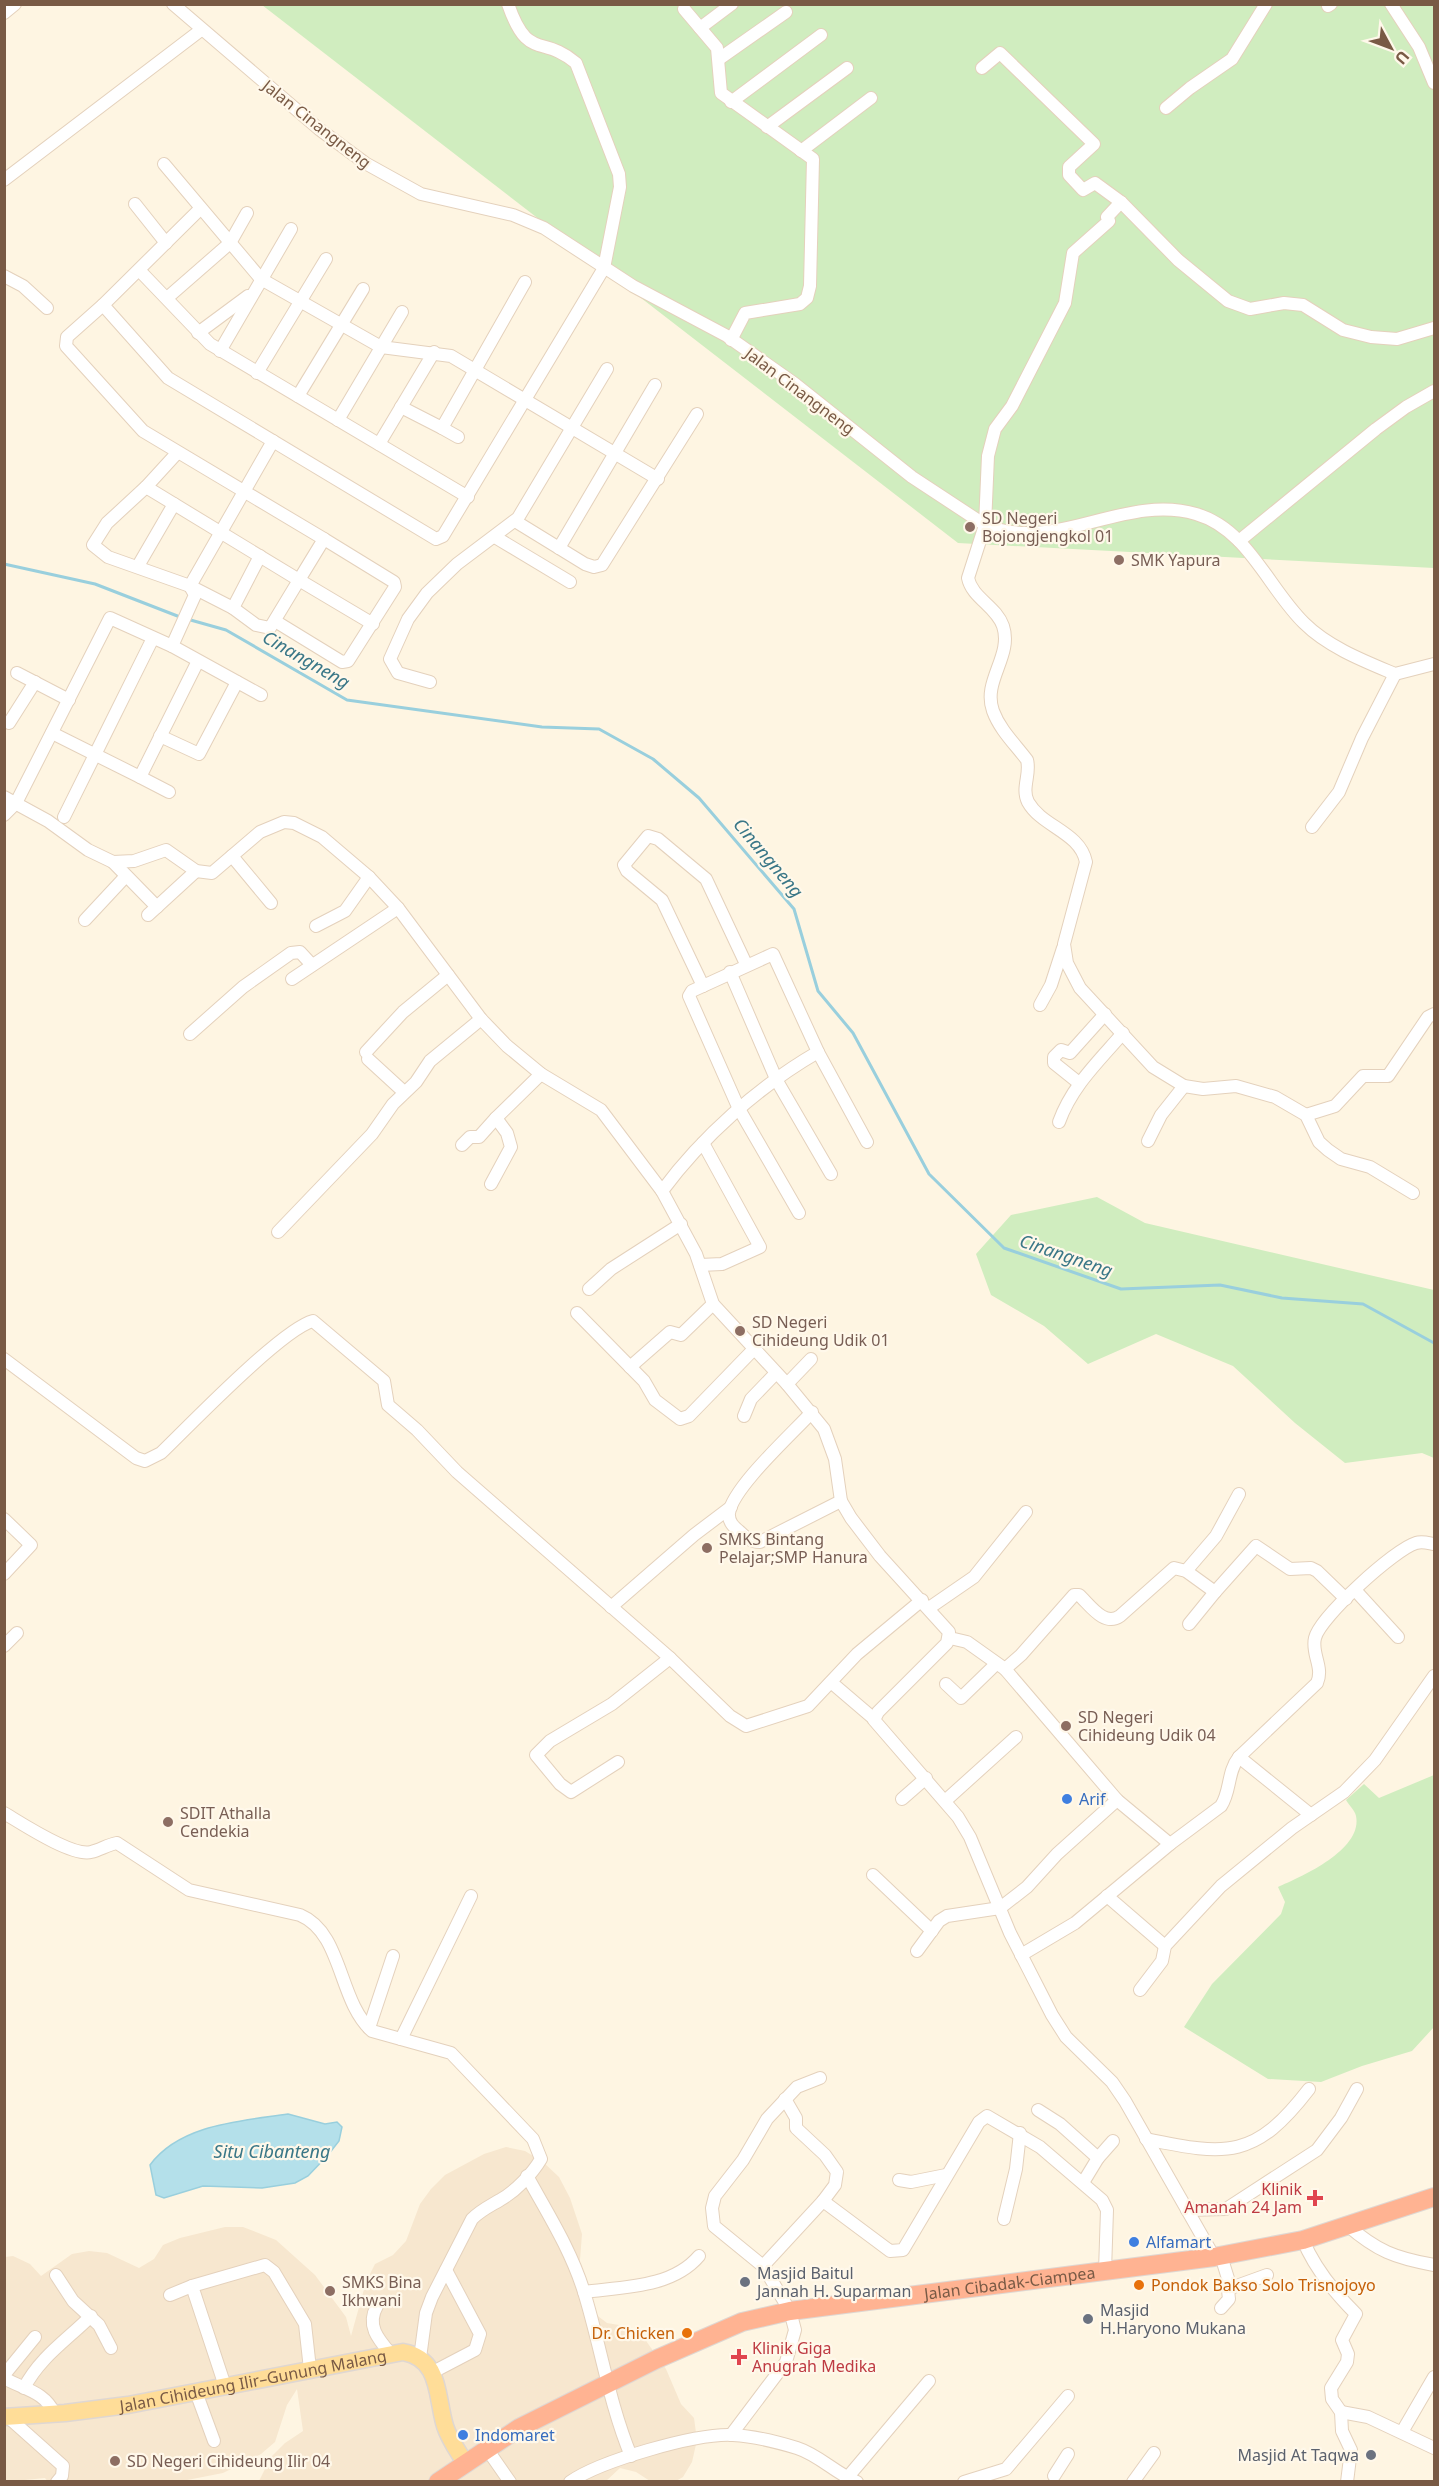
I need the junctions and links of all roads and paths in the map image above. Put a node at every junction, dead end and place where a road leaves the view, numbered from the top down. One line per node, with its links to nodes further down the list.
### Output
1 (173, 4): 9 (street, Jalan Cinangneng)
2 (508, 4): 30 (street)
3 (732, 4): 8 (street)
4 (1266, 4): 17 (street)
5 (1391, 4): 14 (street)
6 (684, 9): 8 (street)
7 (786, 12): 11 (street)
8 (700, 28): 11 (street)
9 (201, 30): 21 (street); 30 (street, Jalan Cinangneng)
10 (821, 35): 16 (street)
11 (719, 59): 16 (street)
12 (847, 68): 18 (street)
13 (982, 68): 22 (street)
14 (1434, 83)
15 (872, 98): 19 (street)
16 (731, 102): 18 (street)
17 (1167, 108)
18 (767, 127): 19 (street)
19 (801, 151): 45 (street)
20 (164, 164): 24 (street)
21 (4, 180)
22 (1121, 202): 43 (street); 72 (street)
23 (135, 204): 27 (street)
24 (200, 209): 27 (street); 28 (street)
25 (247, 213): 28 (street)
26 (291, 229): 33 (street)
27 (166, 243): 31 (street)
28 (230, 243): 33 (street); 37 (street)
29 (326, 259): 38 (street)
30 (604, 268): 45 (street, Jalan Cinangneng); 55 (street)
31 (139, 270): 37 (street); 39 (street)
32 (4, 276): 40 (street)
33 (261, 279): 36 (street); 38 (street)
34 (525, 282): 50 (street)
35 (363, 289): 42 (street)
36 (251, 293): 44 (street); 47 (street)
37 (167, 298): 44 (street)
38 (301, 300): 42 (street); 51 (street)
39 (103, 305): 62 (street); 64 (street)
40 (47, 308)
41 (402, 312): 46 (street)
42 (340, 324): 46 (street); 54 (street)
43 (1434, 328)
44 (198, 333): 47 (street)
45 (731, 340): 72 (street, Jalan Cinangneng)
46 (381, 347): 48 (street); 58 (street)
47 (220, 351): 51 (street)
48 (434, 352): 50 (street); 56 (street)
49 (607, 369): 60 (street)
50 (476, 371): 55 (street); 59 (street)
51 (257, 373): 54 (street)
52 (655, 385): 65 (street)
53 (1434, 391): 76 (street)
54 (298, 396): 58 (street)
55 (525, 401): 60 (street); 69 (street)
56 (401, 407): 59 (street); 63 (street)
57 (697, 414): 66 (street)
58 (338, 420): 63 (street)
59 (442, 428): 61 (street)
60 (573, 429): 65 (street); 71 (street)
61 (458, 437)
62 (273, 441): 68 (street); 69 (street)
63 (379, 444): 69 (street)
64 (178, 452): 67 (street); 68 (street)
65 (616, 454): 66 (street); 77 (street)
66 (658, 479): 77 (street)
67 (146, 487): 70 (street); 79 (street)
68 (245, 490): 73 (street); 75 (street)
69 (468, 496)
70 (174, 504): 73 (street); 79 (street)
71 (515, 521): 74 (street); 77 (street)
72 (986, 525): 76 (street, Jalan Cinangneng); 117 (street)
73 (221, 531): 78 (street); 82 (street)
74 (495, 537): 81 (street); 94 (street)
75 (324, 539): 80 (street); 85 (street)
76 (1239, 541): 91 (street, Jalan Cinangneng)
77 (559, 548)
78 (260, 556): 80 (street); 83 (street)
79 (138, 566): 82 (street)
80 (299, 580): 84 (street); 85 (street)
81 (570, 582)
82 (190, 586): 83 (street); 87 (street)
83 (233, 608): 84 (street)
84 (275, 621): 85 (street)
85 (373, 624)
86 (153, 638): 87 (street); 96 (street); 100 (street)
87 (172, 646): 88 (street)
88 (198, 661): 93 (street); 99 (street)
89 (1434, 664): 91 (street)
90 (17, 673): 92 (street)
91 (1395, 674): 107 (street)
92 (35, 682): 96 (street); 97 (street)
93 (237, 682): 95 (street); 99 (street)
94 (430, 682)
95 (261, 695)
96 (69, 700): 98 (street)
97 (9, 723)
98 (52, 734): 100 (street); 104 (street)
99 (160, 736): 101 (street)
100 (96, 754): 101 (street); 106 (street)
101 (140, 777): 102 (street)
102 (169, 792)
103 (4, 797): 104 (street)
104 (16, 804): 105 (street); 109 (street)
105 (4, 815)
106 (64, 817)
107 (1312, 827)
108 (232, 856): 110 (street); 112 (street); 113 (street)
109 (113, 862): 110 (street); 111 (street)
110 (196, 871): 111 (street)
111 (126, 876): 115 (street)
112 (369, 877): 114 (street); 116 (street)
113 (272, 903)
114 (398, 908): 119 (street); 121 (street)
115 (85, 920)
116 (316, 926)
117 (1064, 944): 124 (street); 125 (street)
118 (746, 964): 120 (street); 123 (street); 130 (street)
119 (312, 965): 122 (street); 129 (street)
120 (730, 972): 123 (street); 132 (street)
121 (448, 975): 127 (street); 135 (street)
122 (292, 979)
123 (703, 986): 136 (street)
124 (1040, 1005)
125 (1105, 1014): 128 (street); 133 (street)
126 (1434, 1014): 137 (street)
127 (481, 1019): 131 (street); 135 (street)
128 (1123, 1033): 133 (street); 134 (street)
129 (190, 1034)
130 (818, 1052): 132 (street); 141 (street)
131 (541, 1074): 138 (street); 146 (street)
132 (777, 1081): 136 (street); 144 (street)
133 (1079, 1083): 139 (street)
134 (1184, 1086): 137 (street); 140 (street)
135 (404, 1092): 150 (street)
136 (739, 1109): 142 (street); 148 (street)
137 (1306, 1114): 147 (street)
138 (496, 1118): 143 (street); 145 (street)
139 (1059, 1122)
140 (1148, 1141)
141 (867, 1142)
142 (703, 1143): 146 (street); 151 (street)
143 (462, 1145)
144 (831, 1174)
145 (491, 1184)
146 (662, 1191): 149 (street)
147 (1413, 1193)
148 (799, 1213)
149 (681, 1224): 151 (street); 152 (street)
150 (278, 1232)
151 (700, 1265): 153 (street)
152 (589, 1288)
153 (713, 1304): 155 (street); 158 (street)
154 (577, 1313): 158 (street)
155 (754, 1349): 158 (street); 159 (street)
156 (4, 1359): 174 (street)
157 (811, 1359): 160 (street)
158 (630, 1367)
159 (776, 1373): 160 (street); 162 (street)
160 (787, 1384): 161 (street)
161 (812, 1412): 164 (street); 165 (street)
162 (744, 1416)
163 (1239, 1494): 169 (street)
164 (841, 1502): 165 (street); 173 (street)
165 (731, 1507): 174 (street)
166 (1026, 1512): 173 (street)
167 (4, 1519): 170 (street)
168 (1434, 1544): 172 (street)
169 (1186, 1571): 171 (street); 181 (street)
170 (4, 1574)
171 (1215, 1592): 172 (street); 175 (street)
172 (1350, 1594): 177 (street); 187 (street)
173 (925, 1604): 178 (street); 183 (street)
174 (611, 1607): 180 (street)
175 (1189, 1624)
176 (17, 1633): 179 (street)
177 (1398, 1637)
178 (950, 1638): 181 (street); 185 (street)
179 (4, 1646)
180 (670, 1658): 183 (street); 188 (street)
181 (1000, 1667): 184 (street); 191 (street)
182 (1434, 1676): 194 (street)
183 (832, 1683): 185 (street)
184 (946, 1684)
185 (873, 1718): 189 (street)
186 (1016, 1737): 192 (street)
187 (1239, 1757): 194 (street); 195 (street)
188 (618, 1762)
189 (926, 1778): 190 (street); 192 (street)
190 (902, 1799)
191 (1117, 1800): 195 (street); 199 (street)
192 (945, 1802): 199 (street)
193 (4, 1814): 206 (street)
194 (1311, 1815): 201 (street)
195 (1170, 1844): 198 (street)
196 (873, 1875): 200 (street)
197 (471, 1896): 207 (street)
198 (1107, 1896): 201 (street); 203 (street)
199 (1000, 1908): 200 (street); 203 (street)
200 (932, 1931): 202 (street)
201 (1165, 1946): 205 (street)
202 (916, 1951)
203 (1021, 1955): 214 (street)
204 (393, 1956): 206 (street)
205 (1140, 1990)
206 (369, 2028): 207 (street)
207 (401, 2039): 218 (street)
208 (820, 2078): 211 (street)
209 (1357, 2089): 223 (street)
210 (1309, 2090): 214 (street)
211 (785, 2099): 222 (street); 230 (street)
212 (1038, 2110): 216 (street)
213 (1020, 2133): 217 (street); 220 (street); 224 (street)
214 (1146, 2139): 223 (street)
215 (1113, 2141): 216 (street)
216 (1098, 2158): 220 (street)
217 (946, 2175): 219 (street); 222 (street)
218 (527, 2176): 231 (street); 237 (street)
219 (898, 2180)
220 (1084, 2181): 232 (street)
221 (1434, 2197): 225 (highway, Jalan Cibadak-Ciampea)
222 (823, 2200): 230 (street)
223 (1187, 2210): 228 (street)
224 (1004, 2219)
225 (1347, 2225): 226 (highway, Jalan Cibadak-Ciampea); 229 (street)
226 (1304, 2240): 228 (highway, Jalan Cibadak-Ciampea); 257 (street)
227 (699, 2256): 237 (street)
228 (1217, 2257): 232 (highway, Jalan Cibadak-Ciampea); 236 (street)
229 (1434, 2265)
230 (763, 2266): 241 (street)
231 (446, 2270): 246 (street); 248 (street)
232 (1105, 2271): 241 (highway, Jalan Cibadak-Ciampea)
233 (56, 2275): 242 (street)
234 (1267, 2275): 236 (street)
235 (192, 2286): 238 (street); 247 (street); 252 (street)
236 (1231, 2288): 240 (street)
237 (584, 2292): 253 (street)
238 (170, 2295)
239 (377, 2306): 245 (street)
240 (1221, 2308)
241 (790, 2311): 253 (highway, Jalan Cibadak-Ciampea); 261 (street)
242 (92, 2316): 244 (street); 254 (street)
243 (35, 2337): 249 (street)
244 (111, 2348)
245 (390, 2353): 246 (main road, Jalan Cihideung Ilir–Gunung Malang); 247 (main road, Jalan Cihideung Ilir–Gunung Malang)
246 (420, 2358): 248 (main road)
247 (310, 2369): 252 (main road, Jalan Cihideung Ilir–Gunung Malang)
248 (434, 2372): 268 (main road)
249 (4, 2377): 254 (street)
250 (1434, 2377): 260 (street)
251 (929, 2381): 270 (street)
252 (225, 2386): 255 (main road, Jalan Cihideung Ilir–Gunung Malang)
253 (607, 2386): 264 (highway, Jalan Cibadak-Ciampea); 267 (street)
254 (24, 2388): 258 (street)
255 (196, 2392): 258 (main road, Jalan Cihideung Ilir–Gunung Malang); 262 (street)
256 (1068, 2396): 275 (street)
257 (1341, 2412): 260 (street); 277 (street)
258 (55, 2414): 259 (main road, Jalan Cihideung Ilir–Gunung Malang)
259 (6, 2417): 271 (street)
260 (1402, 2432): 263 (street)
261 (731, 2435): 267 (street); 270 (street)
262 (214, 2441)
263 (1434, 2448)
264 (487, 2449): 268 (highway, Jalan Cibadak-Ciampea); 273 (street)
265 (1154, 2453): 276 (street)
266 (1068, 2454): 269 (street)
267 (631, 2456): 274 (street)
268 (465, 2463): 272 (highway, Jalan Cibadak-Ciampea)
269 (1054, 2476)
270 (852, 2480)
271 (57, 2481)
272 (438, 2481)
273 (510, 2481)
274 (570, 2481)
275 (964, 2481)
276 (1133, 2481)
277 (1347, 2481)

